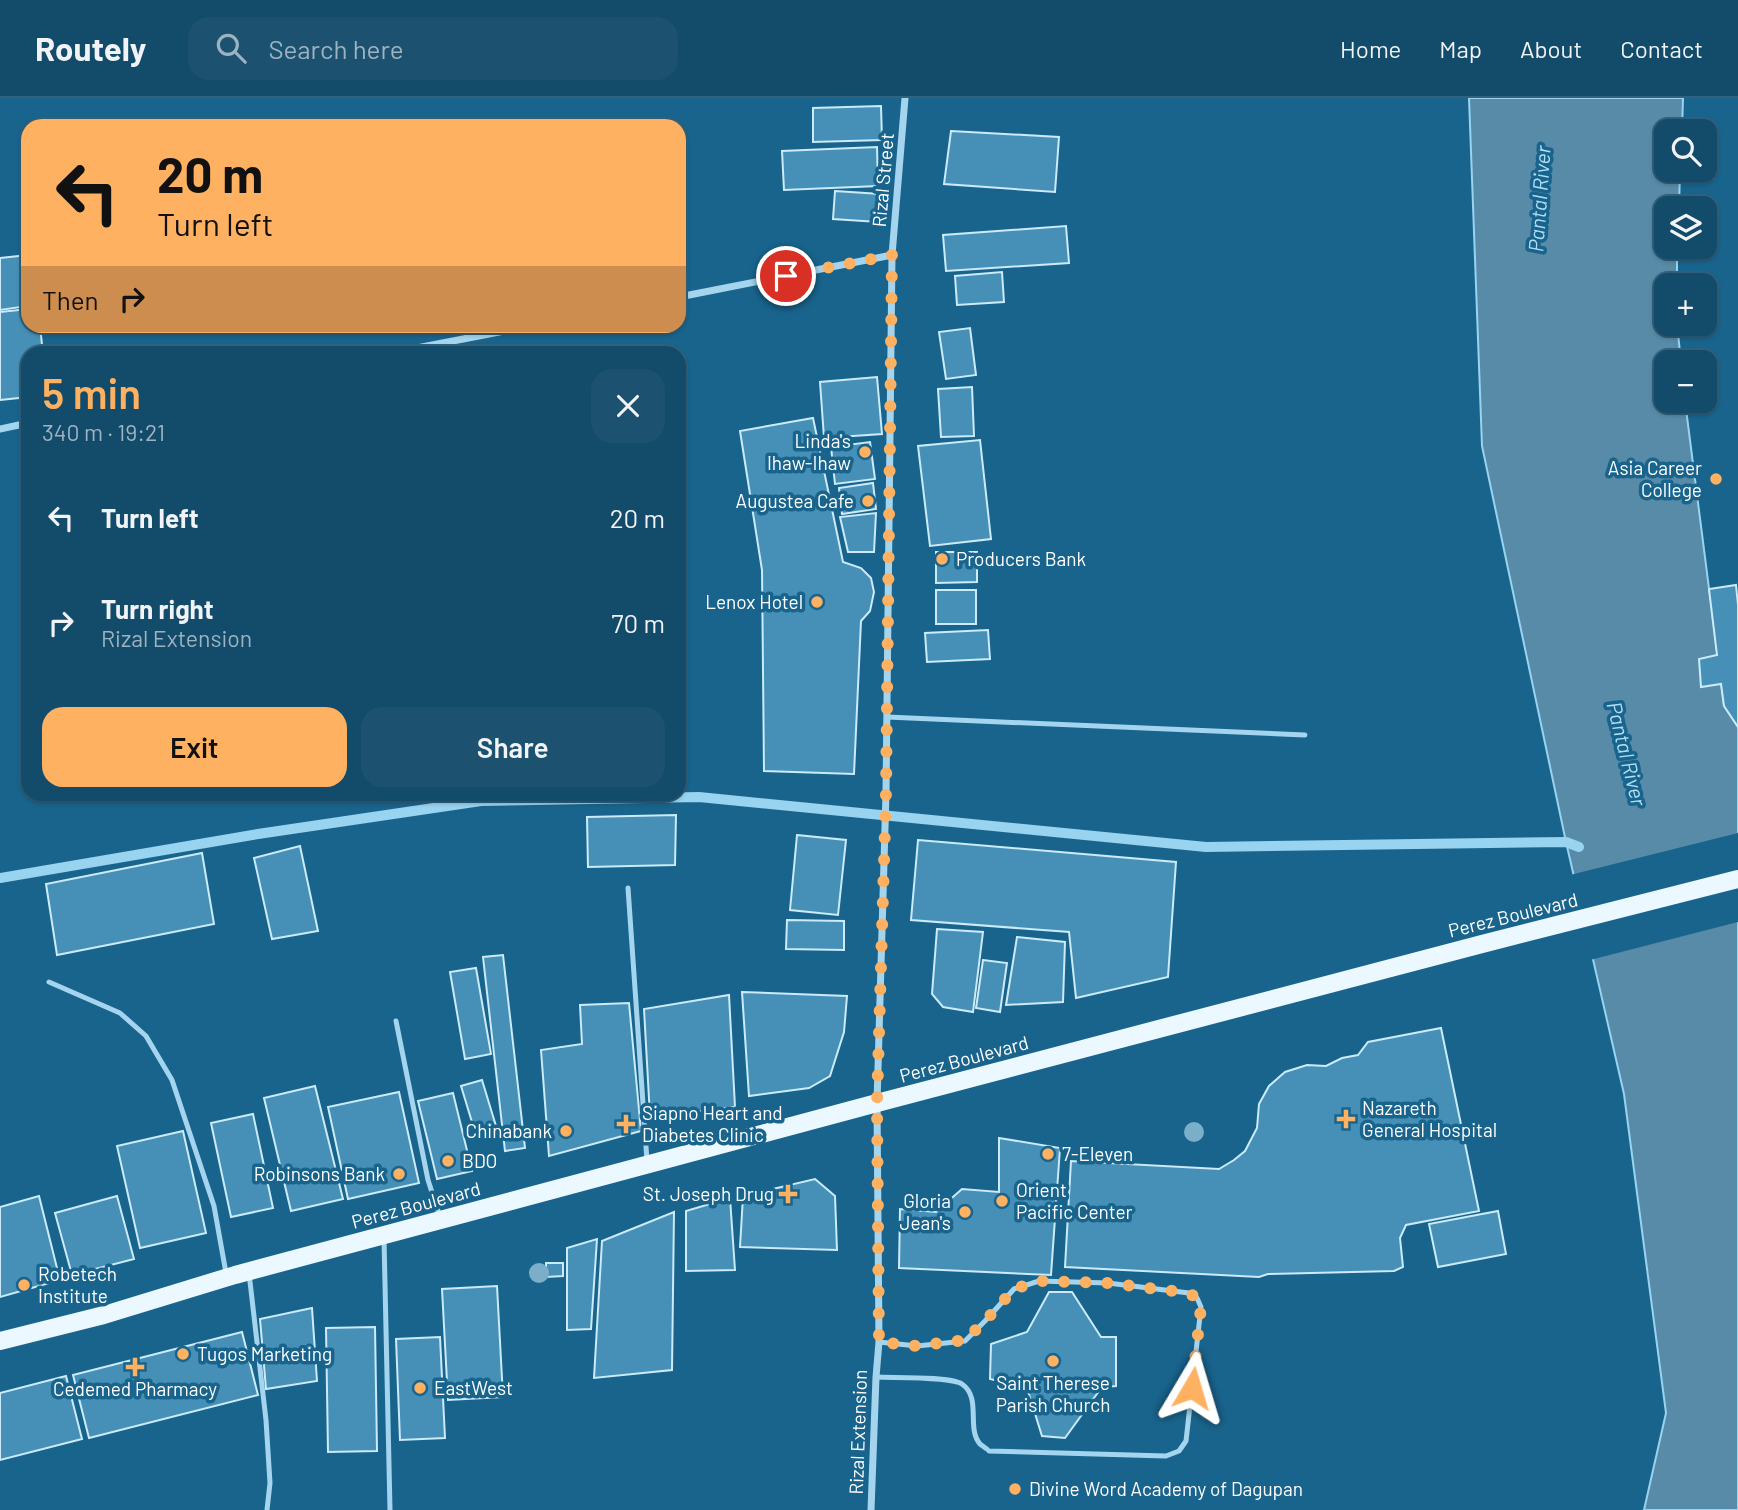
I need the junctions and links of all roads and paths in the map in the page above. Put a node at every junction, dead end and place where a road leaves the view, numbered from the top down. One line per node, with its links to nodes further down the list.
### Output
1 (905, 98): 2 (street, Rizal Street)
2 (892, 255): 3 (street); 8 (street, Rizal Street)
3 (686, 295)
4 (494, 333): 5 (street)
5 (427, 346)
6 (21, 424): 7 (street)
7 (0, 429)
8 (887, 717): 9 (lane); 14 (street, Rizal Street)
9 (1305, 735)
10 (1738, 879): 14 (main road, Perez Boulevard)
11 (628, 888): 15 (lane)
12 (49, 982): 19 (lane)
13 (396, 1021): 16 (lane)
14 (877, 1103): 15 (main road, Perez Boulevard); 21 (street, Rizal Extension)
15 (647, 1165): 16 (main road, Perez Boulevard)
16 (440, 1220): 17 (main road, Perez Boulevard)
17 (384, 1236): 18 (main road, Perez Boulevard); 24 (lane)
18 (248, 1272): 19 (main road, Perez Boulevard); 23 (lane)
19 (227, 1278): 20 (main road, Perez Boulevard)
20 (0, 1341)
21 (879, 1342): 22 (street, Rizal Extension); 22 (lane)
22 (876, 1377): 25 (street, Rizal Extension)
23 (267, 1510)
24 (390, 1510)
25 (871, 1510)

